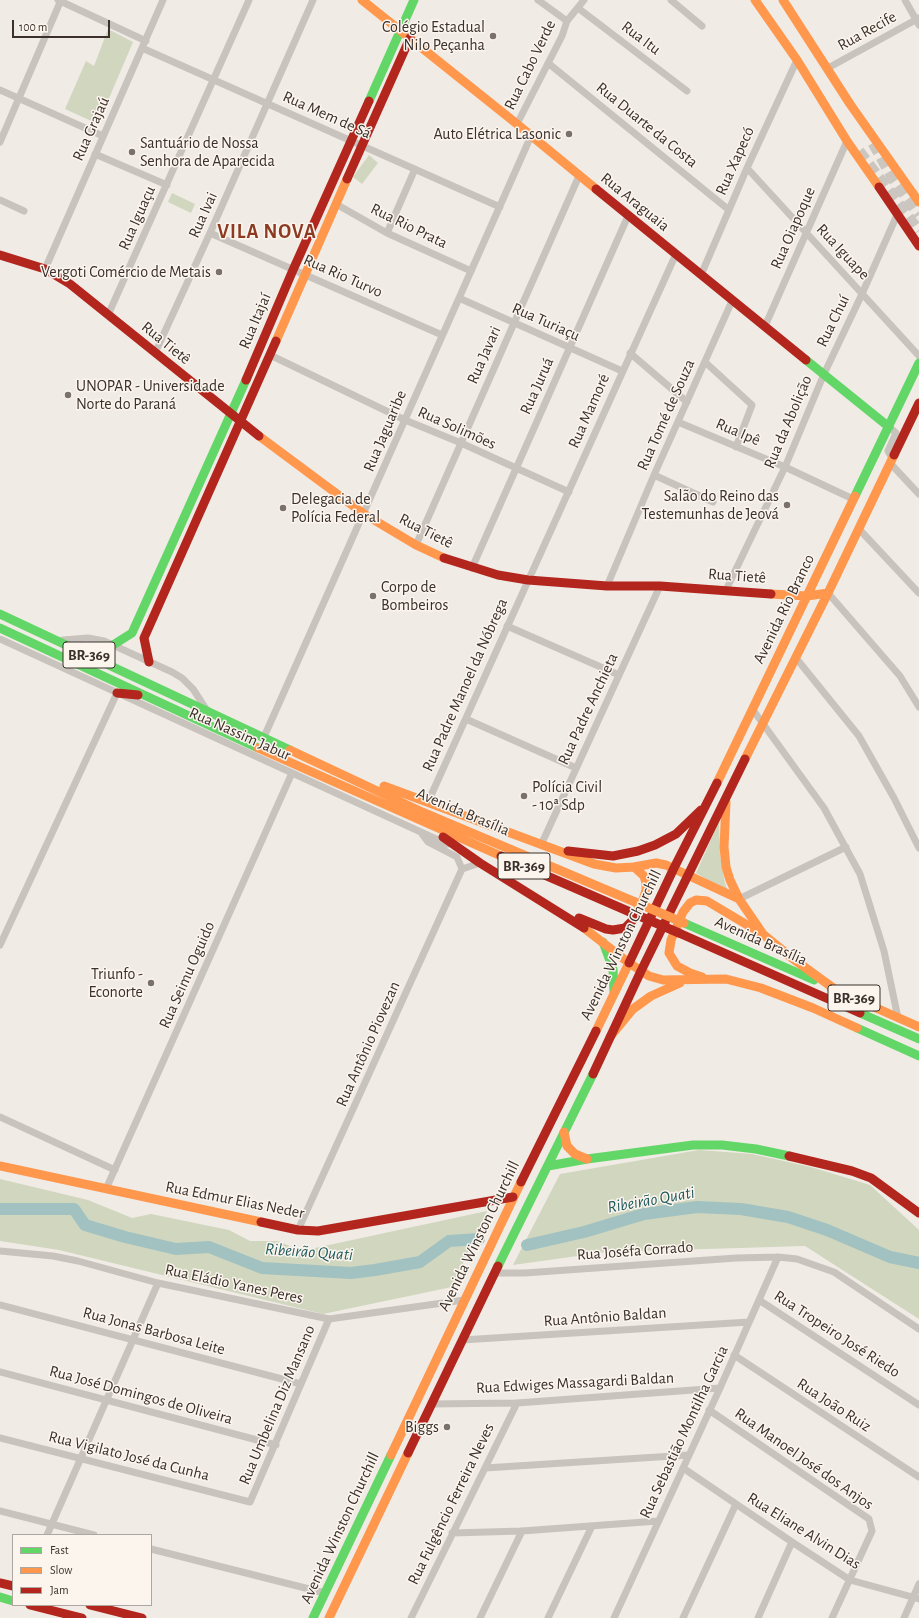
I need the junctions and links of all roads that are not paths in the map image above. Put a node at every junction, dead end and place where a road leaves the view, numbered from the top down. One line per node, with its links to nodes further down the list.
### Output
1 (60, 0): 19 (street); 27 (street)
2 (163, 0): 19 (street, Rua Grajaú)
3 (249, 0): 24 (street, Rua Iguaçu)
4 (313, 0): 28 (street, Rua Ivai)
5 (362, 0): 17 (main road, Rua Araguaia)
6 (414, 0): 17 (main road, Rua Itajaí)
7 (538, 0): 14 (street)
8 (584, 0): 13 (street, Rua Cabo Verde)
9 (671, 0): 16 (street)
10 (783, 0): 23 (main road)
11 (905, 0): 15 (street)
12 (759, 1): 21 (main road)
13 (578, 8): 14 (street, Rua Cabo Verde); 26 (street, Rua Itu)
14 (567, 21): 22 (street, Rua Cabo Verde)
15 (918, 21): 23 (street, Rua Recife)
16 (702, 26)
17 (400, 30): 18 (main road, Rua Araguaia); 32 (main road, Rua Itajaí)
18 (410, 38): 29 (main road, Rua Araguaia); 35 (main road, Rua Itajaí)
19 (146, 41): 20 (street, Rua Grajaú)
20 (142, 48): 24 (street, Rua Mem de Sá); 30 (street, Rua Grajaú)
21 (797, 60): 33 (main road); 37 (street, Rua Xapecó)
22 (548, 63): 29 (street, Rua Cabo Verde); 45 (street, Rua Duarte da Costa)
23 (828, 68): 41 (main road)
24 (214, 80): 28 (street, Rua Mem de Sá); 40 (street, Rua Iguaçu)
25 (0, 90): 27 (street)
26 (687, 91)
27 (19, 99): 30 (street); 34 (street)
28 (268, 104): 32 (street, Rua Mem de Sá); 50 (street, Rua Ivai)
29 (517, 124): 31 (main road, Rua Araguaia)
30 (103, 136): 36 (street, Rua Grajaú)
31 (531, 136): 39 (main road, Rua Araguaia); 44 (street, Rua Jaguaribe)
32 (351, 141): 35 (street, Rua Mem de Sá); 56 (main road, Rua Itajaí)
33 (847, 141): 47 (main road); 49 (street, Rua Oiapoque)
34 (0, 142)
35 (362, 146): 38 (street, Rua Mem de Sá); 43 (main road, Rua Itajaí)
36 (95, 154): 40 (street); 55 (street, Rua Grajaú)
37 (747, 168): 45 (street, Rua Xapecó); 49 (street, Rua Iguape)
38 (415, 169): 44 (street, Rua Mem de Sá); 51 (street)
39 (579, 176): 48 (main road, Rua Araguaia); 64 (street, Rua Javari)
40 (167, 185): 63 (street, Rua Iguaçu)
41 (918, 198)
42 (0, 200): 46 (street)
43 (336, 204): 51 (street, Rua Rio Prata); 59 (main road, Rua Itajaí)
44 (500, 207): 57 (street, Rua Jaguaribe)
45 (729, 210): 58 (street, Rua Xapecó)
46 (24, 211)
47 (896, 215): 52 (main road); 60 (street, Rua Chuí)
48 (628, 216): 53 (main road, Rua Araguaia); 67 (street, Rua Juruá)
49 (806, 232): 60 (street, Rua Iguape); 65 (street, Rua Oiapoque)
50 (210, 233): 56 (street, Rua Rio Turvo); 69 (street, Rua Ivai)
51 (387, 233): 57 (street, Rua Rio Prata)
52 (919, 246)
53 (676, 254): 58 (main road, Rua Araguaia); 68 (street, Rua Mamoré)
54 (0, 255): 55 (main road, Rua Tietê)
55 (45, 269): 63 (main road, Rua Tietê)
56 (293, 270): 59 (street, Rua Rio Turvo); 78 (main road, Rua Itajaí)
57 (471, 271): 61 (street, Rua Jaguaribe)
58 (701, 274): 62 (main road, Rua Araguaia)
59 (305, 275): 66 (street, Rua Rio Turvo); 70 (main road, Rua Itajaí)
60 (862, 294): 71 (street, Rua Iguape); 75 (street, Rua Chuí)
61 (459, 298): 64 (street, Rua Turiaçu); 66 (street, Rua Jaguaribe)
62 (732, 301): 65 (main road, Rua Araguaia); 72 (street, Rua Tomé de Souza)
63 (108, 315): 69 (main road, Rua Tietê)
64 (514, 322): 67 (street, Rua Turiaçu); 83 (street, Rua Javari)
65 (765, 326): 75 (main road, Rua Araguaia)
66 (442, 335): 79 (street, Rua Jaguaribe)
67 (569, 348): 74 (street, Rua Turiaçu); 87 (street, Rua Juruá)
68 (630, 353): 74 (street, Rua Mamoré); 76 (street)
69 (155, 354): 78 (main road, Rua Tietê)
70 (270, 356): 79 (street, Rua Solimões); 80 (main road, Rua Itajaí)
71 (919, 356)
72 (705, 362): 76 (street, Rua Tomé de Souza); 84 (street)
73 (919, 363): 82 (main road, Avenida Rio Branco)
74 (622, 371): 89 (street, Rua Mamoré)
75 (824, 374): 82 (main road, Rua Araguaia); 86 (street, Rua da Abolição)
76 (686, 402): 81 (street, Rua Tomé de Souza)
77 (919, 403): 85 (main road, Avenida Rio Branco)
78 (231, 415): 80 (main road, Rua Tietê); 107 (main road, Rua Itajaí)
79 (405, 420): 83 (street, Rua Solimões); 93 (street, Rua Jaguaribe)
80 (240, 422): 93 (main road, Rua Tietê); 108 (main road, Rua Itajaí)
81 (678, 422): 84 (street, Rua Ipê); 88 (street, Rua Tomé de Souza)
82 (889, 427): 85 (street); 91 (main road, Avenida Rio Branco)
83 (461, 443): 87 (street, Rua Solimões); 95 (street, Rua Javari)
84 (736, 447): 86 (street, Rua Ipê)
85 (891, 461): 90 (street); 94 (main road, Avenida Rio Branco)
86 (785, 467): 91 (street, Rua Ipê); 100 (street, Rua da Abolição)
87 (516, 469): 89 (street, Rua Solimões); 96 (street, Rua Juruá)
88 (654, 475): 92 (street); 98 (street, Rua Tomé de Souza)
89 (569, 492): 97 (street, Rua Mamoré)
90 (919, 494)
91 (853, 499): 103 (main road, Avenida Rio Branco)
92 (713, 502)
93 (364, 514): 95 (main road, Rua Tietê); 122 (street, Rua Jaguaribe)
94 (859, 529): 101 (street); 102 (main road, Avenida Rio Branco)
95 (416, 545): 96 (main road, Rua Tietê)
96 (472, 568): 97 (main road, Rua Tietê)
97 (528, 580): 98 (main road, Rua Tietê); 105 (street, Rua Padre Manoel da Nóbrega)
98 (607, 586): 99 (main road, Rua Tietê)
99 (660, 586): 100 (main road, Rua Tietê); 114 (street, Rua Padre Anchieta)
100 (726, 590): 103 (main road, Rua Tietê)
101 (919, 592)
102 (828, 593): 103 (main road, Rua Tietê); 112 (main road, Avenida Rio Branco); 117 (street)
103 (807, 596): 118 (main road, Avenida Rio Branco)
104 (0, 614): 110 (main road, Avenida Brasília / BR-369)
105 (506, 626): 114 (street); 120 (street, Rua Padre Manoel da Nóbrega)
106 (0, 628): 116 (main road, Avenida Brasília / BR-369)
107 (132, 633): 108 (street); 111 (main road)
108 (144, 638): 113 (main road)
109 (0, 639): 115 (street, Rua Nassim Jabur)
110 (58, 640): 111 (street); 119 (main road, Avenida Brasília / BR-369)
111 (113, 645): 113 (street)
112 (796, 658): 121 (main road, Avenida Rio Branco); 133 (street)
113 (149, 662): 119 (street)
114 (619, 675): 124 (street, Rua Padre Anchieta)
115 (117, 693): 116 (main road); 125 (street, Rua Nassim Jabur); 144 (street)
116 (153, 698): 129 (main road, Avenida Brasília / BR-369)
117 (919, 707)
118 (753, 710): 121 (street); 128 (main road, Avenida Rio Branco)
119 (208, 711): 122 (main road, Avenida Brasília / BR-369)
120 (466, 718): 124 (street); 127 (street, Rua Padre Manoel da Nóbrega)
121 (763, 722): 126 (main road, Avenida Rio Branco); 132 (street)
122 (264, 737): 123 (main road, Avenida Brasília / BR-369)
123 (315, 761): 127 (main road); 149 (main road, Avenida Brasília / BR-369, bridge)
124 (576, 768): 131 (street, Rua Padre Anchieta)
125 (292, 773): 130 (street, Rua Nassim Jabur); 163 (street, Rua Seimu Oguido)
126 (726, 797): 139 (main road, Avenida Rio Branco); 140 (main road)
127 (428, 802): 131 (main road)
128 (708, 802): 131 (main road); 137 (main road, Avenida Rio Branco)
129 (417, 820): 134 (main road); 152 (main road, Avenida Brasília / BR-369, bridge)
130 (420, 832): 134 (street, Rua Nassim Jabur); 138 (street)
131 (544, 846): 136 (main road)
132 (846, 847): 140 (street); 151 (street)
133 (919, 848)
134 (469, 854): 135 (main road)
135 (480, 862): 138 (street); 141 (main road)
136 (634, 866): 137 (main road); 141 (main road)
137 (674, 868): 139 (main road); 145 (main road, Avenida Winston Churchill)
138 (462, 869): 167 (street, Rua Antônio Piovezan)
139 (688, 874): 140 (main road); 146 (main road, Avenida Winston Churchill)
140 (739, 900): 142 (main road)
141 (547, 904): 143 (main road)
142 (764, 935): 148 (main road); 149 (main road)
143 (603, 941): 145 (main road); 150 (main road)
144 (0, 945)
145 (629, 963): 146 (main road); 150 (main road, Avenida Winston Churchill)
146 (641, 971): 147 (main road); 154 (main road, Avenida Winston Churchill)
147 (694, 979): 148 (main road); 154 (main road)
148 (708, 979): 157 (main road)
149 (836, 990): 151 (main road, Avenida Brasília / BR-369)
150 (614, 992): 165 (main road, Avenida Winston Churchill)
151 (898, 1018): 153 (main road, Avenida Brasília / BR-369)
152 (878, 1020): 155 (main road, Avenida Brasília / BR-369); 156 (main road)
153 (919, 1027)
154 (610, 1037): 159 (main road, Avenida Winston Churchill)
155 (919, 1039)
156 (919, 1052)
157 (919, 1056)
158 (0, 1117): 163 (street)
159 (564, 1132): 160 (main road); 162 (main road, Avenida Winston Churchill)
160 (587, 1159): 162 (main road); 166 (main road)
161 (0, 1166): 164 (main road, Rua Edmur Elias Neder)
162 (548, 1166): 170 (main road, Avenida Winston Churchill)
163 (115, 1170): 164 (street, Rua Seimu Oguido)
164 (106, 1189): 167 (main road, Rua Edmur Elias Neder)
165 (513, 1197): 167 (main road, Rua Edmur Elias Neder); 172 (main road, Avenida Winston Churchill)
166 (919, 1213)
167 (298, 1230)
168 (0, 1251): 171 (street, Rua Eládio Yanes Peres)
169 (778, 1257): 170 (street, Rua Joséfa Corrado); 173 (street, Rua Sebastião Montilha Garcia); 177 (street, Rua Joséfa Corrado)
170 (495, 1273): 179 (main road, Avenida Winston Churchill)
171 (158, 1282): 175 (street, Rua Eládio Yanes Peres); 178 (street)
172 (464, 1300): 175 (street, Rua Eládio Yanes Peres); 183 (main road, Avenida Winston Churchill)
173 (759, 1300): 176 (street, Rua Sebastião Montilha Garcia); 188 (street, Rua Tropeiro José Riedo)
174 (0, 1306): 178 (street, Rua Jonas Barbosa Leite)
175 (329, 1319): 182 (street, Rua Umbelina Diz Mansano)
176 (749, 1322): 179 (street, Rua Antônio Baldan); 180 (street, Rua Sebastião Montilha Garcia)
177 (919, 1329)
178 (133, 1340): 182 (street, Rua Jonas Barbosa Leite); 185 (street)
179 (462, 1340): 187 (main road, Avenida Winston Churchill)
180 (734, 1355): 184 (street, Rua Sebastião Montilha Garcia); 196 (street, Rua João Ruiz)
181 (0, 1372): 185 (street, Rua José Domingos de Oliveira)
182 (301, 1384): 191 (street, Rua Umbelina Diz Mansano)
183 (424, 1387): 187 (main road); 213 (main road, Avenida Winston Churchill)
184 (720, 1388): 186 (street, Rua Edwiges Massagardi Baldan); 189 (street, Rua Sebastião Montilha Garcia)
185 (106, 1400): 191 (street, Rua José Domingos de Oliveira); 193 (street)
186 (517, 1403): 187 (street, Rua Edwiges Massagardi Baldan); 194 (street, Rua Fulgêncio Ferreira Neves)
187 (431, 1404): 219 (main road, Avenida Winston Churchill)
188 (919, 1405)
189 (709, 1410): 192 (street, Rua Sebastião Montilha Garcia); 209 (street, Rua Manoel José dos Anjos)
190 (0, 1438): 193 (street, Rua Vigilato José da Cunha)
191 (276, 1444): 197 (street, Rua Umbelina Diz Mansano)
192 (689, 1455): 194 (street); 195 (street, Rua Sebastião Montilha Garcia)
193 (80, 1458): 197 (street, Rua Vigilato José da Cunha); 201 (street)
194 (485, 1468): 204 (street, Rua Fulgêncio Ferreira Neves)
195 (683, 1468): 198 (street, Rua Eliane Alvin Dias); 200 (street, Rua Sebastião Montilha Garcia)
196 (919, 1477)
197 (250, 1502)
198 (736, 1504): 207 (street, Rua Eliane Alvin Dias); 227 (street)
199 (0, 1511): 201 (street)
200 (658, 1521): 202 (street); 226 (street, Rua Sebastião Montilha Garcia)
201 (52, 1525): 205 (street); 206 (street)
202 (592, 1526): 203 (street); 225 (street)
203 (522, 1531): 204 (street); 224 (street)
204 (452, 1533): 223 (street, Rua Fulgêncio Ferreira Neves)
205 (48, 1534)
206 (90, 1534)
207 (792, 1542): 209 (street, Rua Eliane Alvin Dias); 228 (street)
208 (152, 1549): 213 (street)
209 (850, 1580): 215 (street, Rua Eliane Alvin Dias); 229 (street, Rua Manoel José dos Anjos)
210 (0, 1583): 212 (main road)
211 (919, 1584): 215 (street)
212 (12, 1586)
213 (325, 1592): 219 (main road); 222 (main road, Avenida Winston Churchill)
214 (0, 1597): 216 (main road)
215 (916, 1598): 230 (street)
216 (12, 1601)
217 (34, 1606): 220 (main road)
218 (94, 1606): 221 (main road)
219 (331, 1614)
220 (82, 1618)
221 (142, 1618)
222 (313, 1618)
223 (411, 1618)
224 (480, 1618)
225 (548, 1618)
226 (614, 1618)
227 (683, 1618)
228 (758, 1618)
229 (832, 1618)
230 (904, 1618)

